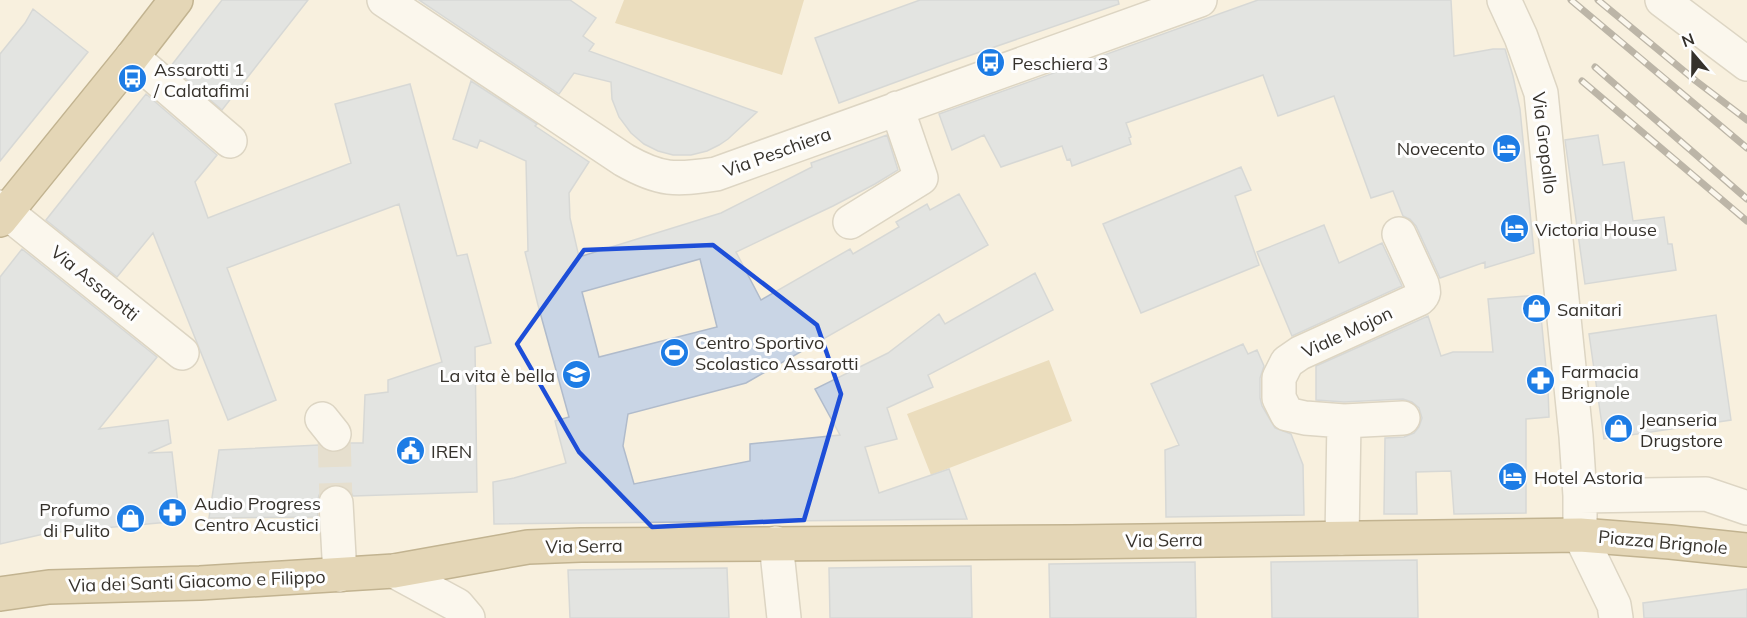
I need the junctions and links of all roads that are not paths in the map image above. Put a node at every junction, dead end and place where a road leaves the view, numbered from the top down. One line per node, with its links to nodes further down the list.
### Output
1 (176, 0): 6 (main road, Via Assarotti)
2 (384, 0): 8 (street, Via Peschiera)
3 (1200, 0): 8 (street, Via Peschiera)
4 (1504, 0): 16 (street, Via Gropallo)
5 (1662, 0): 7 (street)
6 (132, 57): 9 (street); 10 (main road, Via Assarotti)
7 (1747, 64)
8 (897, 108): 11 (street)
9 (230, 141)
10 (2, 216): 13 (street, Via Assarotti)
11 (850, 222)
12 (1399, 234): 15 (street, Viale Mojon)
13 (182, 353)
14 (1403, 418): 15 (street)
15 (1331, 420): 22 (street)
16 (1576, 436): 18 (street, Piazza Brignole)
17 (1649, 495): 18 (street, Piazza Brignole); 20 (street, Piazza Brignole); 21 (street, Piazza Brignole)
18 (1580, 496): 21 (street, Piazza Brignole)
19 (336, 503): 26 (street)
20 (1747, 508)
21 (1566, 535): 22 (main road, Via Serra); 24 (main road, Piazza Brignole); 30 (street)
22 (1342, 538): 23 (main road, Via Serra)
23 (776, 543): 25 (main road, Via Serra); 29 (street)
24 (1747, 550)
25 (394, 572): 26 (main road, Via dei Santi Giacomo e Filippo); 28 (street)
26 (340, 575): 27 (main road, Via dei Santi Giacomo e Filippo)
27 (0, 594)
28 (468, 618)
29 (784, 618)
30 (1616, 618)

